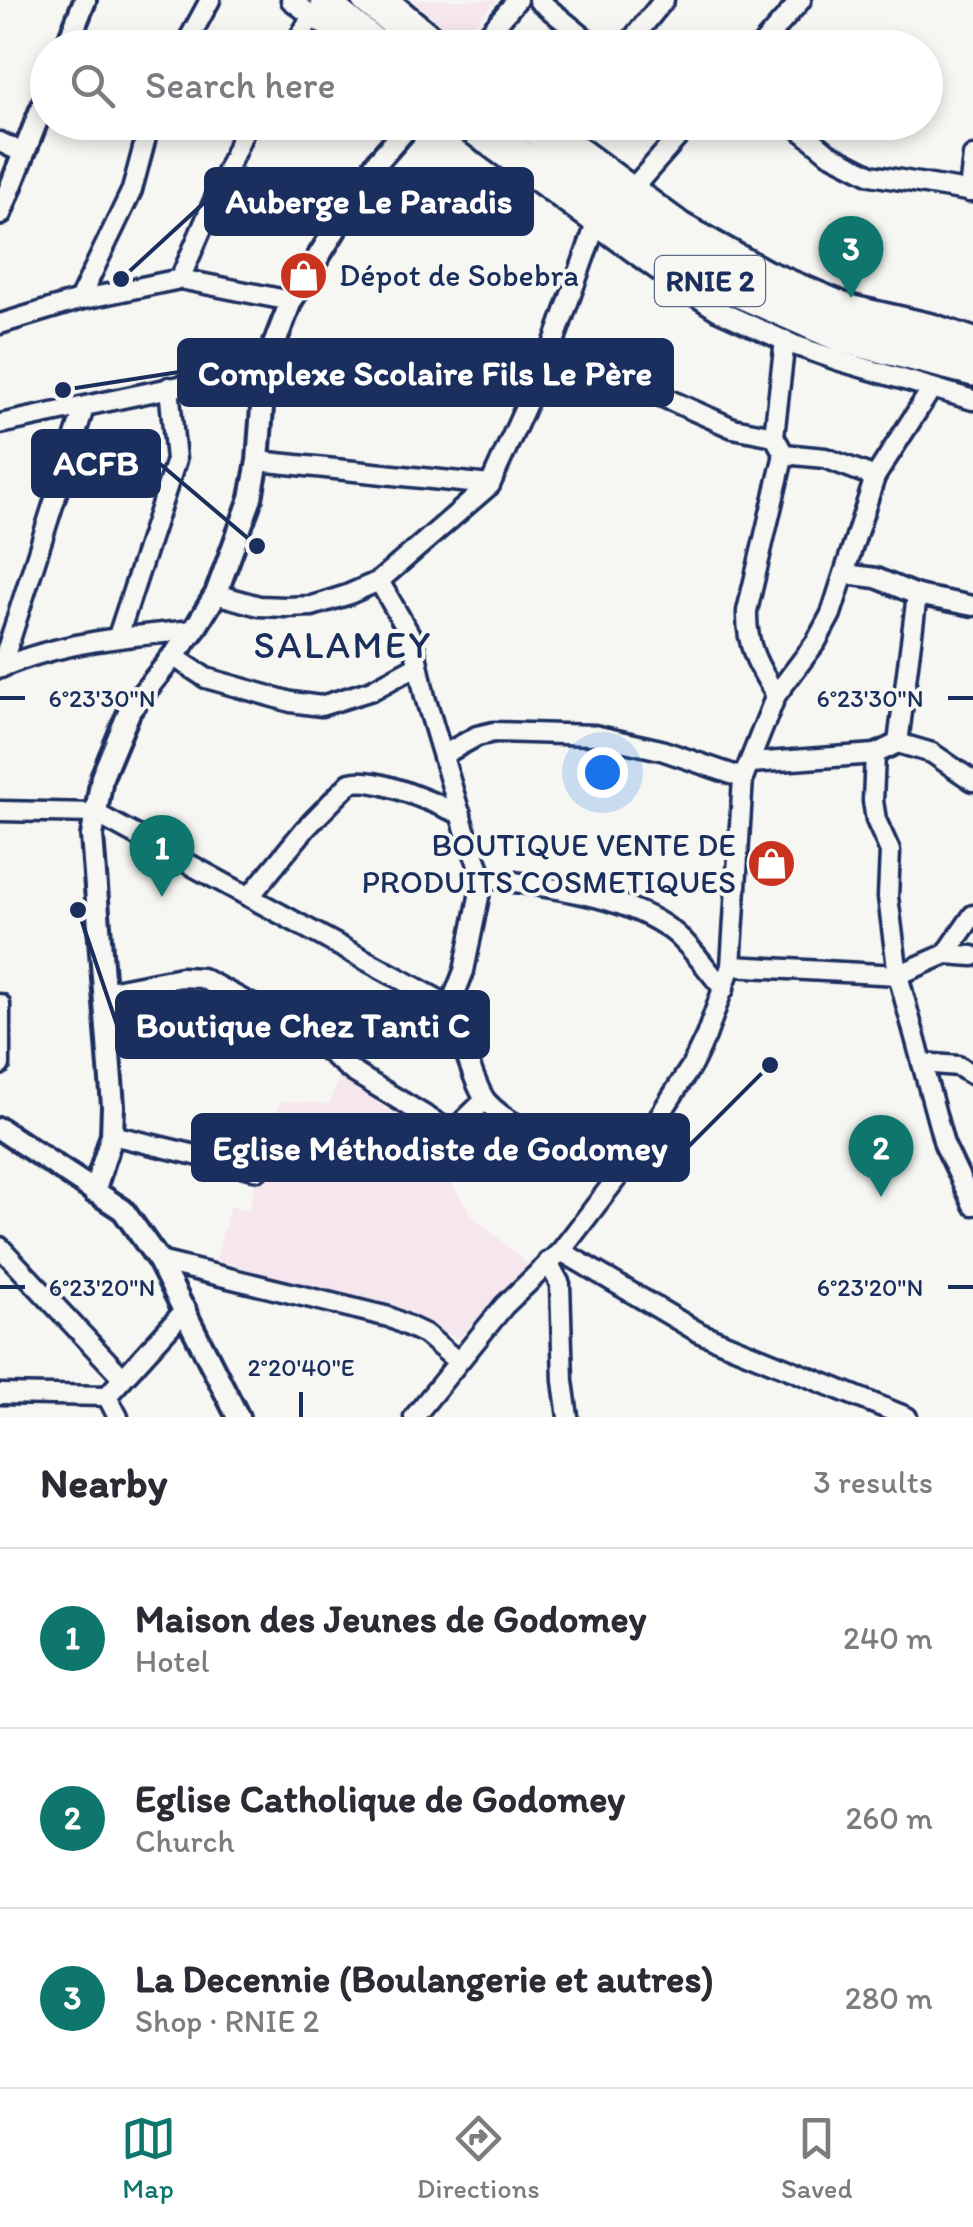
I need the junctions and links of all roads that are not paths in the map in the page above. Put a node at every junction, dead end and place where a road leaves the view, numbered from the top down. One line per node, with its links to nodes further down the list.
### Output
1 (85, 0): 11 (main road)
2 (210, 0): 12 (street)
3 (291, 0): 10 (street)
4 (365, 0): 16 (highway)
5 (390, 0): 17 (street)
6 (517, 0): 18 (street)
7 (538, 0): 19 (street)
8 (664, 0): 20 (street)
9 (801, 0): 21 (street)
10 (318, 8): 13 (street); 14 (street); 15 (highway)
11 (73, 30)
12 (194, 30)
13 (304, 30)
14 (338, 30)
15 (354, 30)
16 (401, 30)
17 (426, 30)
18 (491, 30)
19 (575, 30)
20 (640, 30)
21 (774, 30)
22 (30, 137): 33 (main road)
23 (145, 140): 40 (street)
24 (240, 140): 39 (street)
25 (397, 140): 41 (main road)
26 (480, 140): 38 (street)
27 (504, 140): 49 (highway, RNIE 2 / RNIE 2)
28 (545, 140): 46 (highway, RNIE 2 / RNIE 2)
29 (570, 140): 35 (street)
30 (675, 140): 35 (street)
31 (812, 140): 36 (street)
32 (0, 142): 33 (street)
33 (23, 154): 37 (main road)
34 (973, 156): 36 (street)
35 (633, 188): 43 (street)
36 (971, 192)
37 (0, 214)
38 (596, 224): 44 (street); 45 (street)
39 (180, 278): 40 (street); 41 (street)
40 (79, 300): 42 (street)
41 (291, 300): 48 (main road)
42 (0, 324)
43 (973, 337)
44 (785, 340): 51 (street); 55 (street)
45 (552, 348): 55 (street); 59 (street)
46 (973, 355)
47 (416, 361): 48 (street)
48 (266, 368): 50 (street); 57 (main road)
49 (973, 374)
50 (169, 387): 53 (street); 66 (street)
51 (932, 388): 52 (street); 58 (street)
52 (973, 400)
53 (84, 408): 54 (street); 69 (street)
54 (0, 424)
55 (774, 436): 56 (street)
56 (784, 454): 58 (street); 70 (street)
57 (258, 460): 59 (street); 62 (main road)
58 (875, 476): 60 (street)
59 (490, 485): 61 (street)
60 (845, 574): 63 (street); 70 (street)
61 (379, 581): 62 (street); 68 (street)
62 (216, 594): 65 (main road)
63 (918, 596): 64 (street); 71 (street)
64 (973, 606)
65 (194, 630): 66 (street); 67 (main road)
66 (118, 636): 69 (street)
67 (174, 656): 68 (street); 77 (main road)
68 (416, 666): 73 (street)
69 (1, 668)
70 (776, 695): 74 (street)
71 (898, 742): 72 (street); 75 (street)
72 (875, 754): 74 (street); 85 (street)
73 (443, 755): 74 (street); 78 (street)
74 (747, 771): 84 (street)
75 (973, 781)
76 (0, 811): 77 (street)
77 (95, 813): 80 (street); 87 (main road)
78 (461, 814): 79 (street); 80 (street)
79 (482, 877): 86 (street); 89 (street)
80 (250, 896): 89 (street)
81 (973, 915): 82 (street)
82 (946, 954): 83 (street); 85 (street)
83 (973, 956)
84 (731, 966): 85 (street); 86 (street)
85 (898, 975): 90 (street)
86 (724, 989): 96 (street)
87 (104, 992): 93 (street); 95 (main road)
88 (0, 1004): 91 (street)
89 (450, 1006): 93 (street)
90 (922, 1063): 92 (street); 99 (street)
91 (0, 1065)
92 (973, 1074)
93 (485, 1100): 96 (street)
94 (0, 1129): 98 (main road)
95 (112, 1135): 97 (street); 98 (main road)
96 (632, 1156): 101 (street)
97 (258, 1170)
98 (94, 1192): 102 (main road)
99 (973, 1205)
100 (0, 1247): 105 (street)
101 (554, 1257): 104 (street); 111 (street); 112 (street)
102 (159, 1260): 103 (main road); 104 (street)
103 (186, 1309): 105 (street); 109 (main road)
104 (456, 1360): 110 (street)
105 (123, 1378): 107 (street)
106 (0, 1394): 107 (street)
107 (107, 1396): 108 (street)
108 (118, 1417)
109 (238, 1417)
110 (414, 1417)
111 (568, 1417)
112 (907, 1417)

